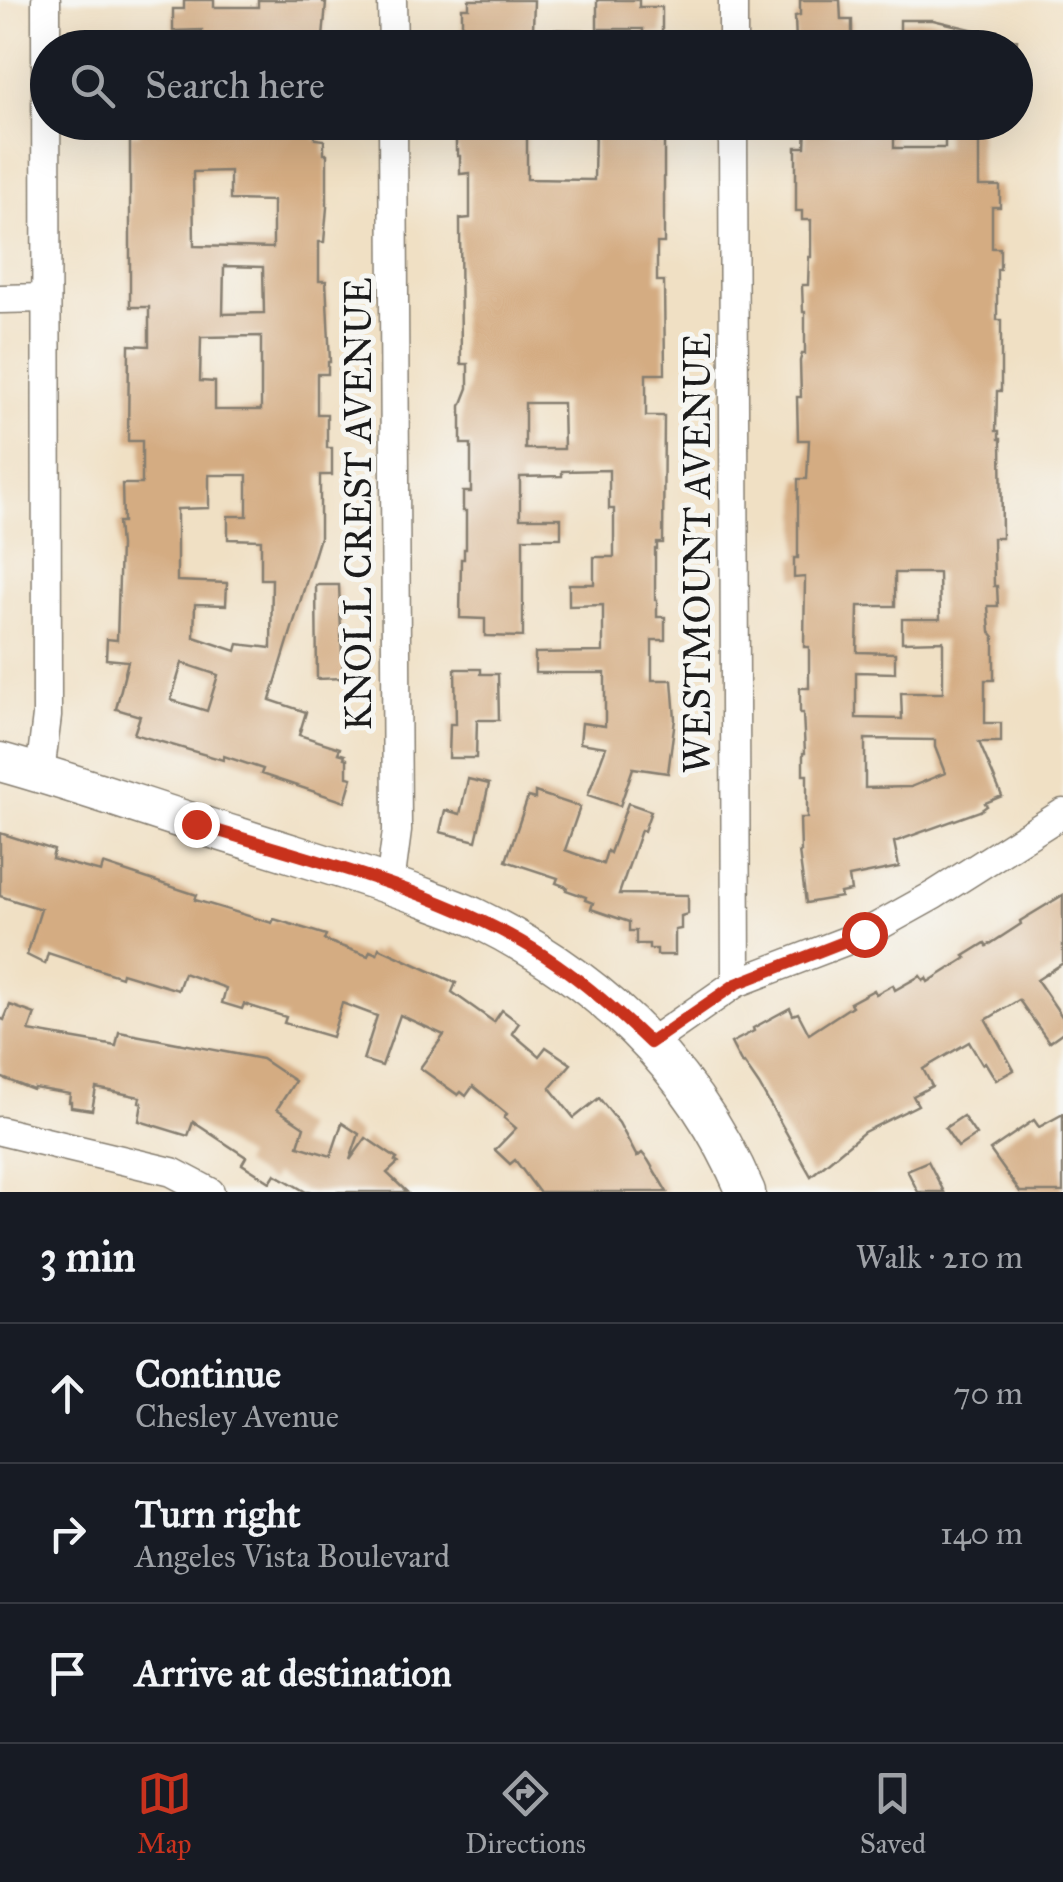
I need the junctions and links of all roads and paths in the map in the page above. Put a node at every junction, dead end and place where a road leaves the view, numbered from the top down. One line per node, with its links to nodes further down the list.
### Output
1 (46, 0): 4 (street)
2 (392, 0): 5 (street)
3 (733, 0): 6 (street)
4 (46, 30)
5 (393, 30)
6 (733, 30)
7 (46, 140): 10 (street)
8 (393, 140): 15 (street, KNOLL CREST AVENUE)
9 (734, 140): 16 (street, WESTMOUNT AVENUE)
10 (46, 298): 11 (street); 13 (street)
11 (0, 299)
12 (0, 762): 13 (street)
13 (40, 773): 15 (street)
14 (1063, 813): 16 (street)
15 (390, 884): 17 (street)
16 (736, 984): 17 (street)
17 (650, 1043): 20 (street)
18 (0, 1131): 19 (street)
19 (210, 1192)
20 (746, 1192)

